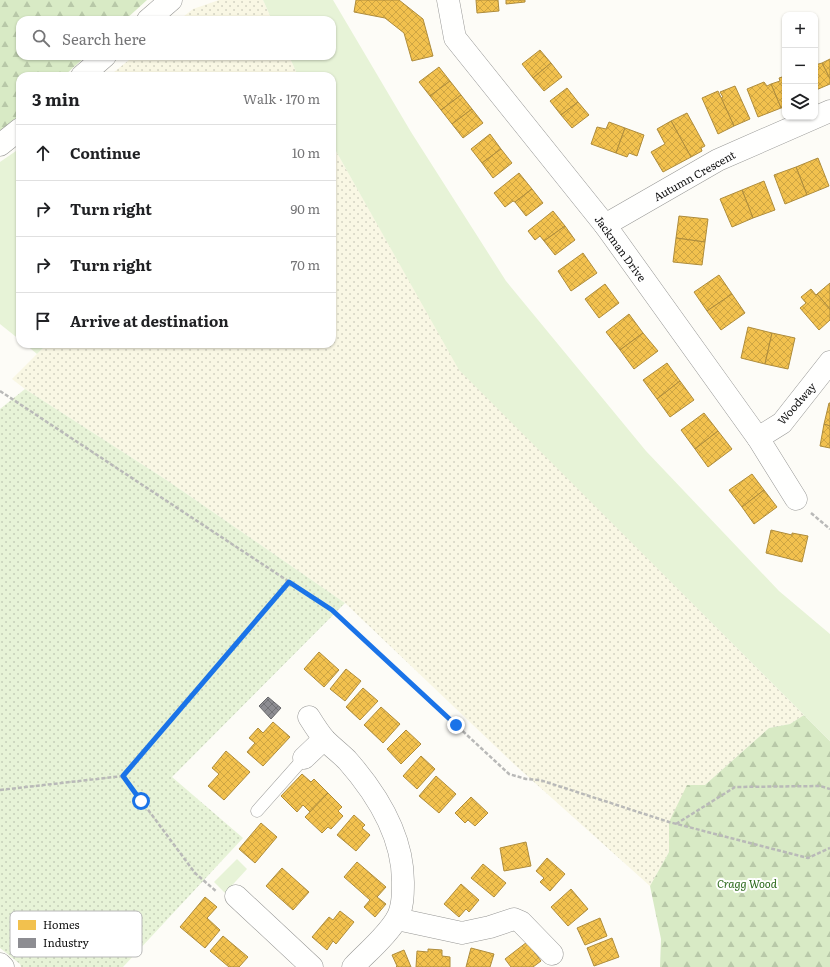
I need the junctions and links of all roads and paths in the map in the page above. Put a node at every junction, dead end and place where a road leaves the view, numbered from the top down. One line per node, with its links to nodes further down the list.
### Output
1 (171, 0): 3 (street)
2 (448, 0): 9 (street, Jackman Drive)
3 (153, 16)
4 (100, 60): 5 (street)
5 (87, 72)
6 (830, 111): 9 (street, Autumn Crescent)
7 (16, 132): 8 (street)
8 (0, 145)
9 (605, 225): 12 (street, Jackman Drive)
10 (830, 362): 12 (street, Woodway)
11 (0, 391): 15 (path)
12 (758, 438): 13 (street, Jackman Drive)
13 (796, 499): 14 (path)
14 (830, 529)
15 (289, 582): 19 (path); 23 (path)
16 (309, 717): 17 (street)
17 (324, 739): 18 (street); 27 (street)
18 (304, 758): 22 (lane)
19 (123, 776): 21 (path); 25 (path)
20 (830, 789): 23 (path)
21 (0, 790)
22 (257, 811)
23 (676, 824): 24 (path)
24 (830, 848)
25 (208, 885)
26 (236, 896): 31 (street)
27 (397, 919): 28 (street); 32 (street)
28 (552, 954)
29 (0, 964): 30 (street)
30 (3, 967)
31 (312, 967)
32 (353, 967)

